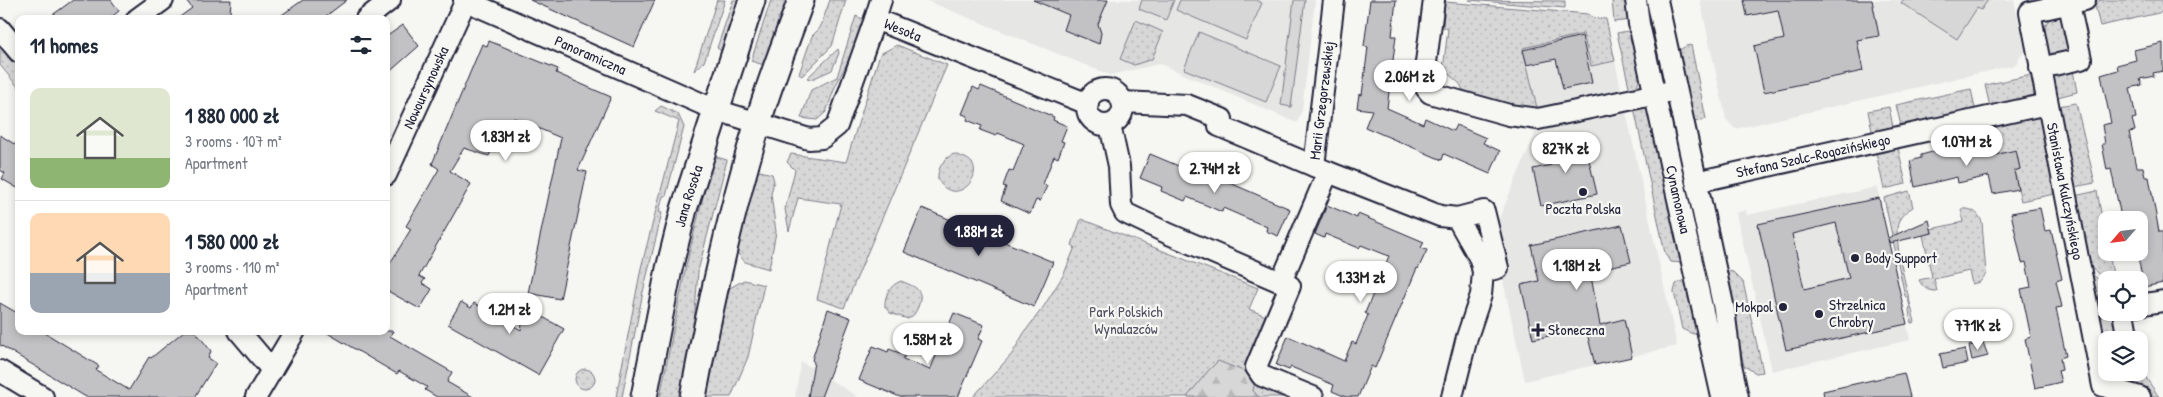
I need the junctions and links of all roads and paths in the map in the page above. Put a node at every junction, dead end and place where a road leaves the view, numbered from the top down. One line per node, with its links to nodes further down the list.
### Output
1 (163, 0): 12 (street)
2 (390, 0): 13 (street)
3 (465, 0): 22 (street, Panoramiczna); 25 (street, Nowoursynowska)
4 (752, 0): 22 (main road, Jana Rosoła)
5 (801, 0): 23 (main road)
6 (1334, 0): 26 (street, Marii Grzegorzewskiej)
7 (1434, 0): 18 (street)
8 (1636, 0): 18 (street, Cynamonowa)
9 (1657, 0): 17 (street, Cynamonowa)
10 (2074, 1): 16 (street); 16 (street, Stanisława Kulczyńskiego)
11 (878, 9): 20 (street, Wesoła); 23 (street, Wesoła)
12 (142, 15)
13 (371, 15)
14 (0, 28): 15 (street)
15 (15, 47)
16 (2040, 68): 21 (street, Stanisława Kulczyńskiego)
17 (1676, 90): 18 (street); 27 (street, Cynamonowa)
18 (1655, 94): 45 (street, Cynamonowa)
19 (1122, 102): 20 (street); 24 (street); 26 (street, Marii Grzegorzewskiej)
20 (1088, 104): 24 (street)
21 (2047, 104): 27 (street, Stefana Szolc-Rogozińskiego); 35 (street, Stanisława Kulczyńskiego)
22 (716, 110): 23 (street, Panoramiczna); 41 (main road, Jana Rosoła)
23 (757, 124): 42 (main road)
24 (1110, 125): 30 (street)
25 (390, 166)
26 (1321, 169): 28 (street); 30 (street)
27 (1696, 182): 46 (street, Cynamonowa)
28 (1457, 218): 29 (street); 29 (street)
29 (1483, 272): 44 (street)
30 (1281, 282): 43 (street)
31 (2163, 301): 32 (street)
32 (2148, 304)
33 (242, 335): 37 (street)
34 (293, 335): 37 (street)
35 (2098, 339)
36 (0, 370): 39 (street)
37 (272, 370): 40 (street)
38 (2103, 381): 47 (street, Stanisława Kulczyńskiego)
39 (43, 397)
40 (256, 397)
41 (644, 397)
42 (693, 397)
43 (1313, 397)
44 (1452, 397)
45 (1722, 397)
46 (1738, 397)
47 (2140, 397)

